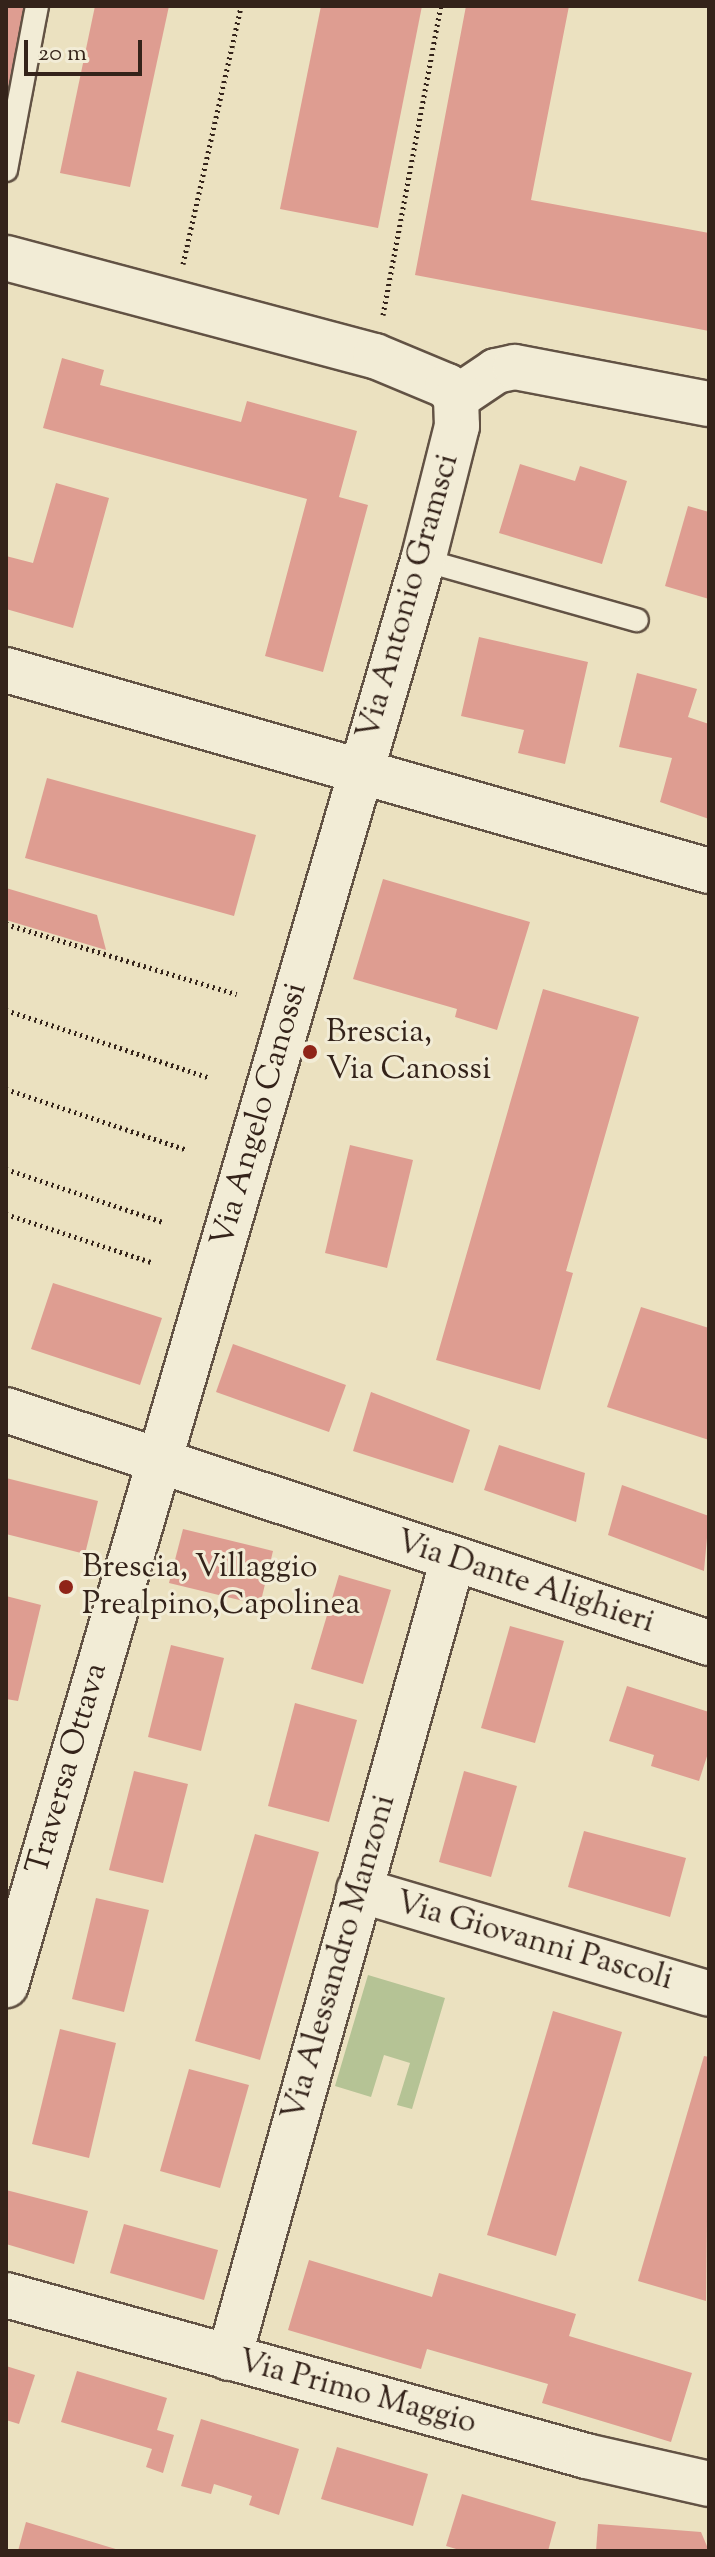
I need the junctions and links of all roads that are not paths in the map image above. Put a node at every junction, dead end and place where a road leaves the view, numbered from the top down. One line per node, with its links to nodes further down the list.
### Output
1 (37, 6): 2 (lane)
2 (6, 170)
3 (6, 258): 5 (street)
4 (709, 404): 5 (street)
5 (456, 412): 6 (street, Via Antonio Gramsci)
6 (423, 560): 7 (lane); 9 (street, Via Antonio Gramsci)
7 (637, 620)
8 (6, 670): 9 (street)
9 (360, 769): 10 (street); 12 (street, Via Angelo Canossi)
10 (709, 871)
11 (6, 1410): 12 (street, Via Dante Alighieri)
12 (159, 1462): 13 (street, Via Dante Alighieri); 16 (street, Traversa Ottava)
13 (453, 1559): 14 (street, Via Dante Alighieri); 15 (street, Via Alessandro Manzoni)
14 (709, 1643)
15 (359, 1890): 17 (street, Via Giovanni Pascoli); 19 (street, Via Alessandro Manzoni)
16 (6, 1985)
17 (709, 1994)
18 (6, 2295): 19 (street, Via Primo Maggio)
19 (229, 2358): 20 (street, Via Primo Maggio)
20 (708, 2482)

